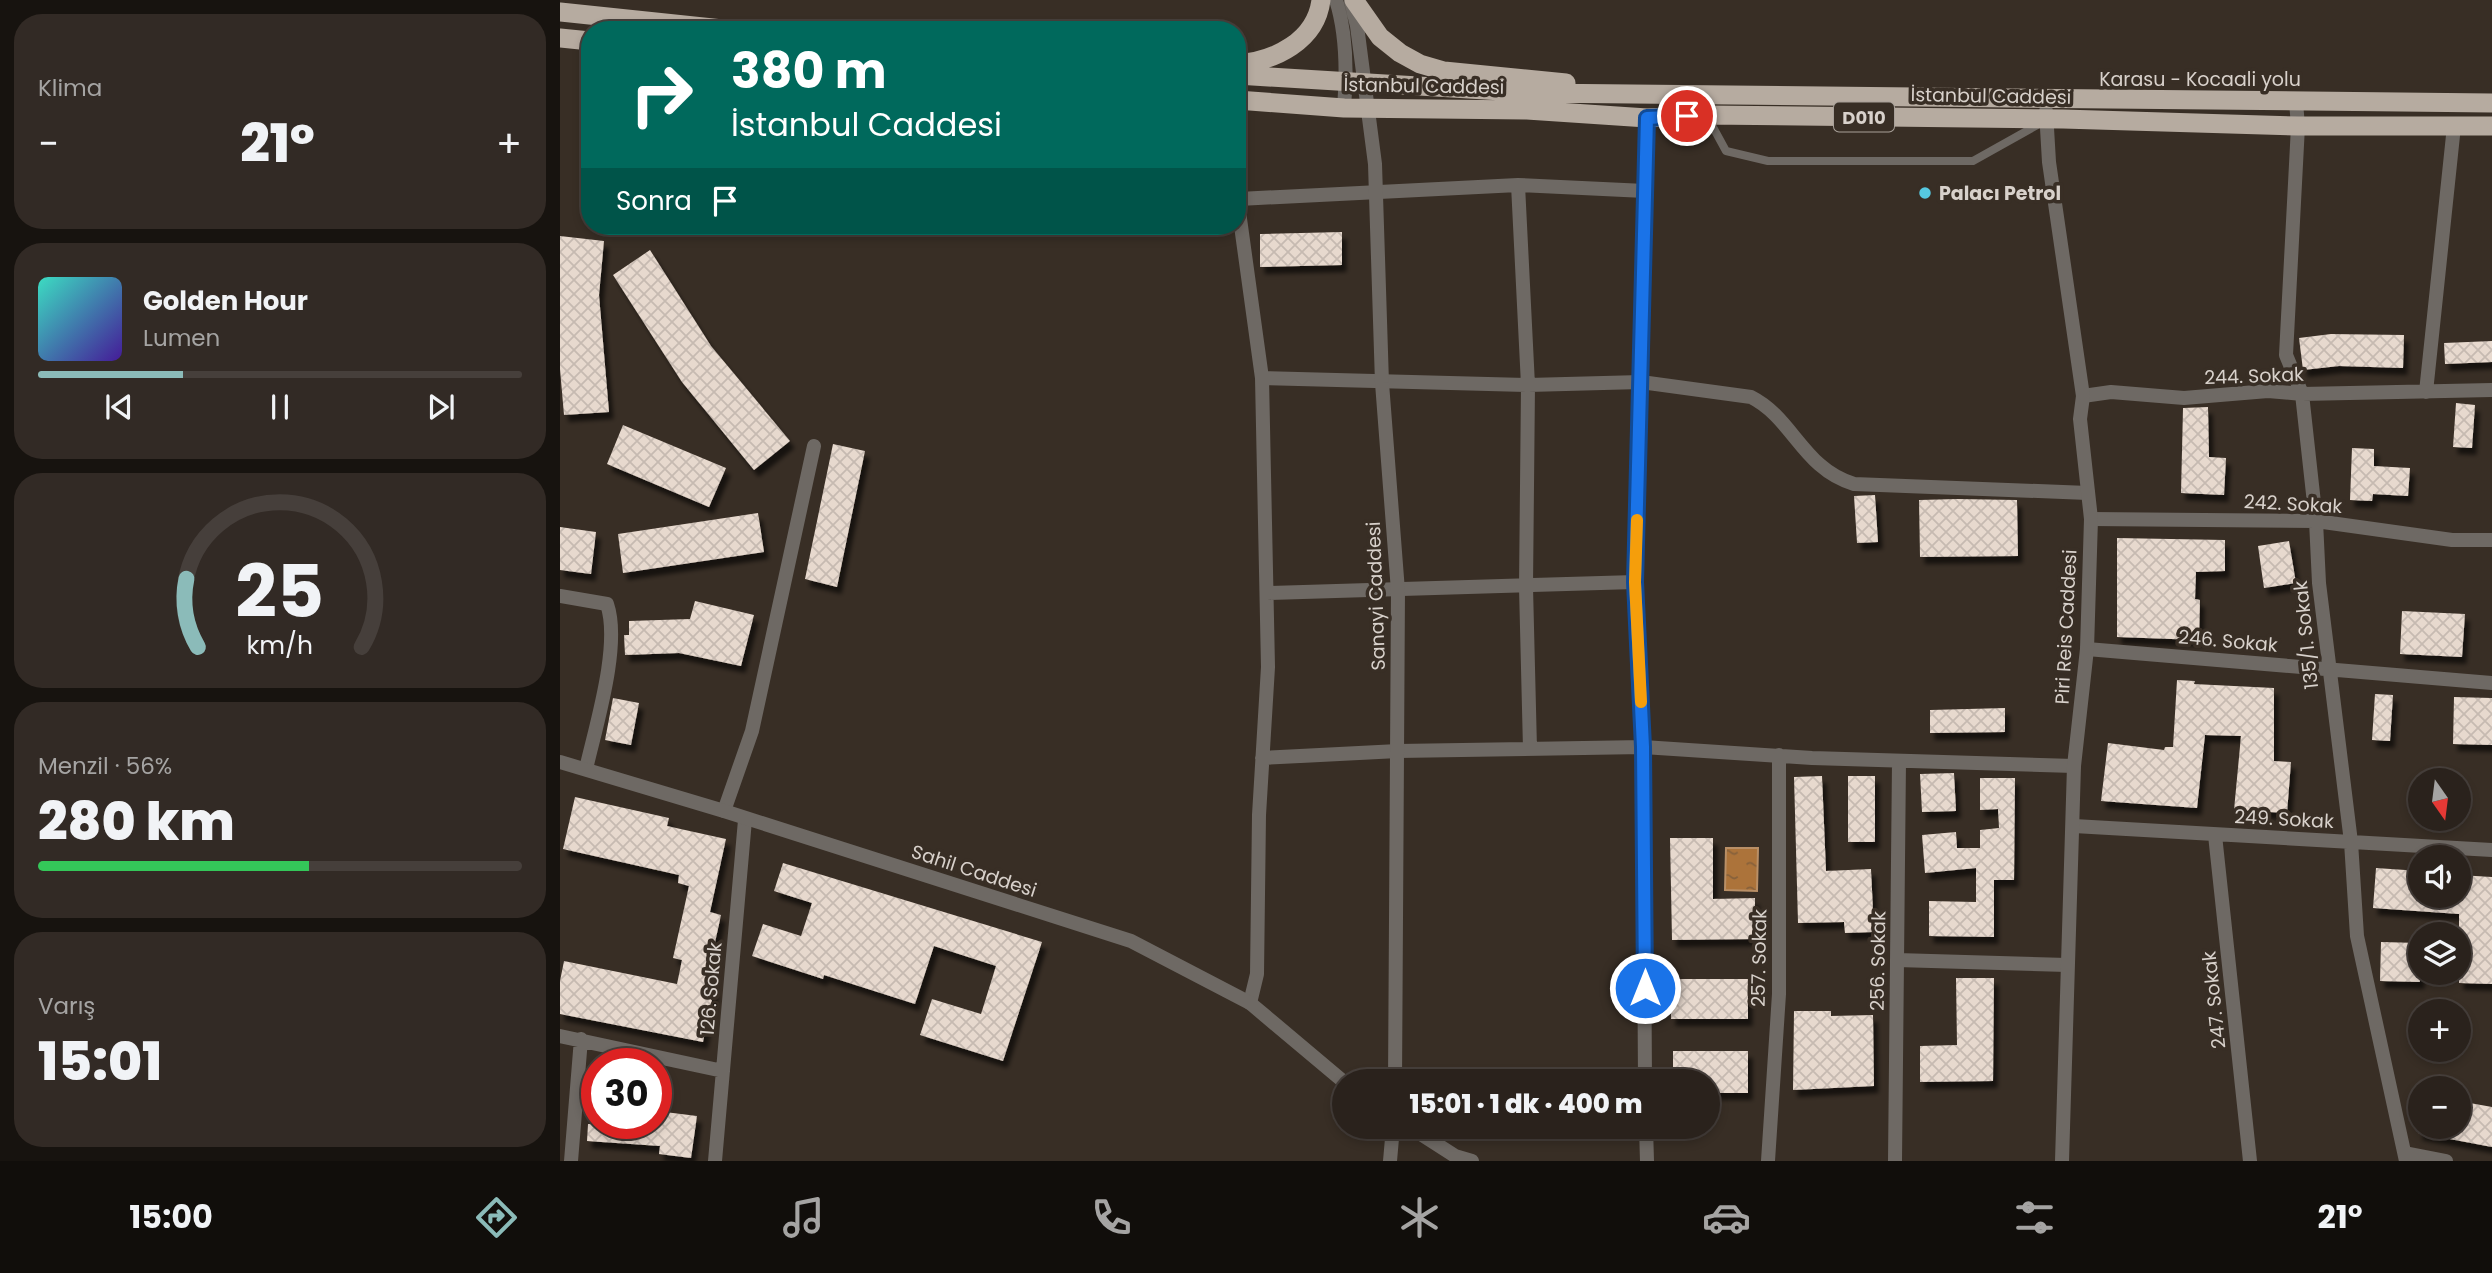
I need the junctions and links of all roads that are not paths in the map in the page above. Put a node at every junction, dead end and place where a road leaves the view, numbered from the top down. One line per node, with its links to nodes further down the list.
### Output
1 (1321, 0): 8 (highway)
2 (1336, 0): 10 (street)
3 (1352, 0): 10 (street); 11 (highway)
4 (560, 12): 5 (highway)
5 (646, 21)
6 (560, 38): 7 (highway)
7 (581, 40)
8 (1246, 62)
9 (1246, 76): 10 (highway, Karasu - Kocaali yolu / D010)
10 (1356, 83): 11 (highway, Karasu - Kocaali yolu / D010); 16 (street); 17 (street, Sanayi Caddesi)
11 (1664, 96): 12 (highway, Karasu - Kocaali yolu / D010)
12 (2044, 99): 14 (highway, Karasu - Kocaali yolu / D010); 20 (street, Piri Reis Caddesi)
13 (1246, 101): 16 (highway, İstanbul Caddesi / D010)
14 (2296, 102): 15 (highway, Karasu - Kocaali yolu / D010); 23 (street, 135/1. Sokak)
15 (2492, 103)
16 (1344, 108): 17 (highway, İstanbul Caddesi / D010)
17 (1368, 109): 19 (highway, İstanbul Caddesi / D010); 25 (street, Sanayi Caddesi)
18 (1707, 116): 19 (highway, İstanbul Caddesi / D010); 20 (highway, İstanbul Caddesi / D010); 20 (lane)
19 (1647, 118): 26 (street)
20 (2048, 119): 23 (highway, İstanbul Caddesi / D010); 36 (street, Piri Reis Caddesi)
21 (2454, 126): 22 (highway, İstanbul Caddesi / D010); 23 (highway, İstanbul Caddesi / D010); 34 (street)
22 (2492, 126)
23 (2298, 127): 35 (street, 135/1. Sokak)
24 (1518, 185): 25 (street); 26 (street); 32 (street)
25 (1376, 191): 27 (street); 31 (street, Sanayi Caddesi)
26 (1645, 191): 30 (street)
27 (1246, 198)
28 (1243, 235): 29 (street)
29 (1262, 378): 31 (street); 45 (street)
30 (1641, 382): 32 (street); 38 (street); 42 (street)
31 (1382, 383): 32 (street); 44 (street, Sanayi Caddesi)
32 (1528, 386): 43 (street)
33 (2492, 390): 34 (street, 244. Sokak)
34 (2426, 391): 35 (street, 244. Sokak)
35 (2302, 394): 36 (street, 244. Sokak); 40 (street, 135/1. Sokak)
36 (2083, 396): 38 (street, Piri Reis Caddesi)
37 (814, 446): 59 (street)
38 (2088, 493): 39 (street, Piri Reis Caddesi)
39 (2091, 519): 40 (street, 242. Sokak); 47 (street, Piri Reis Caddesi)
40 (2316, 521): 41 (street, 242. Sokak); 48 (street, 135/1. Sokak)
41 (2492, 540)
42 (1635, 582): 43 (street); 50 (street)
43 (1526, 587): 44 (street); 51 (street)
44 (1398, 590): 45 (street); 52 (street, Sanayi Caddesi)
45 (1267, 593): 54 (street)
46 (560, 596): 58 (street)
47 (2087, 649): 48 (street, 246. Sokak); 57 (street, Piri Reis Caddesi)
48 (2329, 669): 49 (street, 246. Sokak); 63 (street, 135/1. Sokak)
49 (2492, 683)
50 (1643, 747): 51 (street); 53 (street); 71 (street)
51 (1530, 749): 52 (street)
52 (1398, 751): 54 (street); 70 (street, Sanayi Caddesi)
53 (1779, 755): 55 (street); 83 (street, 257. Sokak)
54 (1262, 758): 67 (street)
55 (1899, 761): 57 (street); 65 (street, 256. Sokak)
56 (560, 762): 58 (street, Sahil Caddesi)
57 (2074, 766): 61 (street, Piri Reis Caddesi)
58 (586, 769): 59 (street, Sahil Caddesi)
59 (724, 811): 60 (street, Sahil Caddesi)
60 (746, 820): 67 (street, Sahil Caddesi); 72 (street, 126. Sokak)
61 (2074, 826): 62 (street, 249. Sokak); 66 (street, Piri Reis Caddesi)
62 (2215, 835): 63 (street, 249. Sokak); 86 (street, 247. Sokak)
63 (2351, 842): 64 (street, 249. Sokak); 77 (street, 135/1. Sokak)
64 (2492, 850)
65 (1897, 960): 66 (street); 84 (street, 256. Sokak)
66 (2067, 965): 85 (street, Piri Reis Caddesi)
67 (1250, 1003): 73 (street, Sahil Caddesi)
68 (560, 1036): 69 (street)
69 (581, 1039): 72 (street); 78 (street)
70 (1395, 1069)
71 (1646, 1069)
72 (723, 1071): 79 (street, 126. Sokak)
73 (1332, 1072)
74 (1392, 1139): 80 (street)
75 (1429, 1139): 81 (street)
76 (1646, 1139): 82 (street)
77 (2405, 1157): 87 (street)
78 (571, 1161)
79 (715, 1161)
80 (1390, 1161)
81 (1472, 1161)
82 (1647, 1161)
83 (1768, 1161)
84 (1895, 1161)
85 (2062, 1161)
86 (2250, 1161)
87 (2446, 1161)

